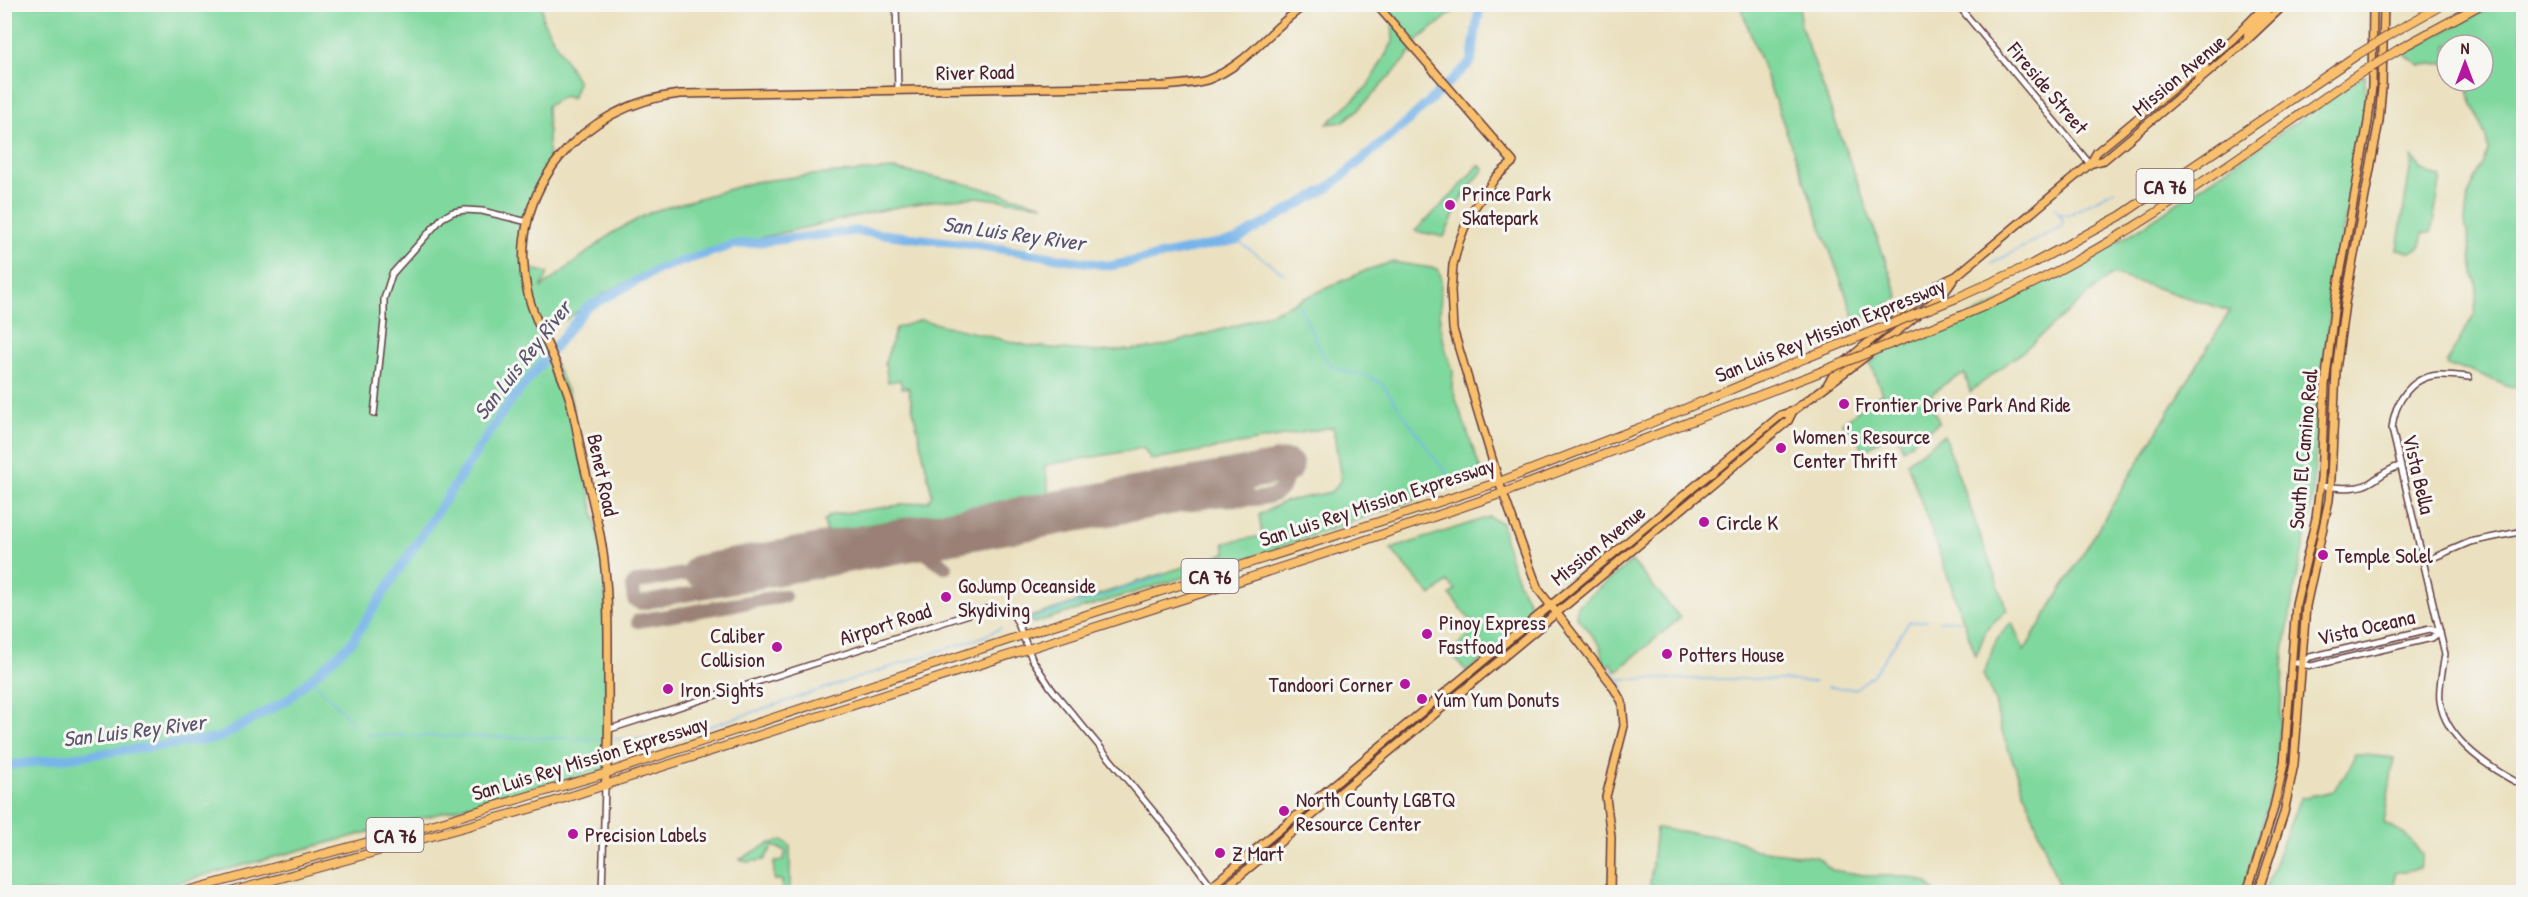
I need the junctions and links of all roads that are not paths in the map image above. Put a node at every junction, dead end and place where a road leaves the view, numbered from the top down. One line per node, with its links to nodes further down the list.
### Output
1 (896, 4): 15 (street)
2 (1306, 4): 15 (main road, River Road)
3 (1376, 4): 24 (main road)
4 (1957, 4): 18 (street, Fireside Street)
5 (2373, 4): 25 (main road, South El Camino Real)
6 (2384, 4): 26 (main road, South El Camino Real)
7 (2444, 4): 24 (highway, San Luis Rey Mission Expressway / CA 76, bridge)
8 (2482, 4): 27 (highway, San Luis Rey Mission Expressway / CA 76, bridge)
9 (2266, 6): 11 (main road); 12 (main road, Mission Avenue)
10 (2282, 6): 11 (main road, Mission Avenue)
11 (2247, 40): 14 (main road, Mission Avenue)
12 (2205, 61): 13 (main road, Mission Avenue); 14 (main road)
13 (2192, 72): 16 (main road); 18 (main road, Mission Avenue)
14 (2198, 80): 16 (main road, Mission Avenue)
15 (898, 90): 17 (main road, River Road)
16 (2185, 92): 18 (main road, Mission Avenue)
17 (619, 109): 19 (main road, Benet Road)
18 (2090, 164): 21 (main road, Mission Avenue)
19 (528, 222): 22 (street); 37 (main road, Benet Road)
20 (2469, 377): 23 (street, Vista Bella)
21 (1793, 411): 30 (main road, Mission Avenue); 31 (main road, Mission Avenue)
22 (374, 414)
23 (2400, 466): 26 (street); 29 (street, Vista Bella)
24 (1499, 482): 27 (main road); 33 (highway, San Luis Rey Mission Expressway / CA 76)
25 (2320, 486): 26 (street); 35 (main road, South El Camino Real)
26 (2330, 487): 36 (main road, South El Camino Real)
27 (1503, 493): 30 (main road); 34 (highway, San Luis Rey Mission Expressway / CA 76)
28 (2523, 531): 29 (street)
29 (2423, 562): 32 (street, Vista Bella)
30 (1550, 605): 31 (main road); 38 (main road, Mission Avenue)
31 (1557, 613): 42 (main road, Mission Avenue); 50 (main road)
32 (2440, 632): 36 (street, Vista Oceana); 41 (street, Vista Bella)
33 (1023, 635): 34 (street, Airport Road); 37 (street, Airport Road); 39 (highway, San Luis Rey Mission Expressway / CA 76)
34 (1028, 649): 40 (highway, San Luis Rey Mission Expressway / CA 76); 45 (street, Airport Road)
35 (2292, 662): 36 (street, Vista Oceana); 51 (main road, South El Camino Real)
36 (2301, 662): 52 (main road, South El Camino Real)
37 (610, 729): 39 (main road, Benet Road)
38 (1359, 765): 42 (main road); 43 (main road, Mission Avenue)
39 (607, 773): 40 (main road, Benet Road); 46 (highway, San Luis Rey Mission Expressway / CA 76)
40 (605, 786): 47 (highway, San Luis Rey Mission Expressway / CA 76); 48 (street, Benet Road)
41 (2523, 786)
42 (1344, 791): 44 (main road, Mission Avenue)
43 (1303, 810): 44 (main road); 45 (main road, Mission Avenue)
44 (1266, 855): 45 (main road, Mission Avenue)
45 (1216, 890): 49 (main road, Mission Avenue)
46 (183, 892)
47 (230, 892)
48 (602, 892)
49 (1204, 892)
50 (1610, 892)
51 (2247, 892)
52 (2258, 892)

